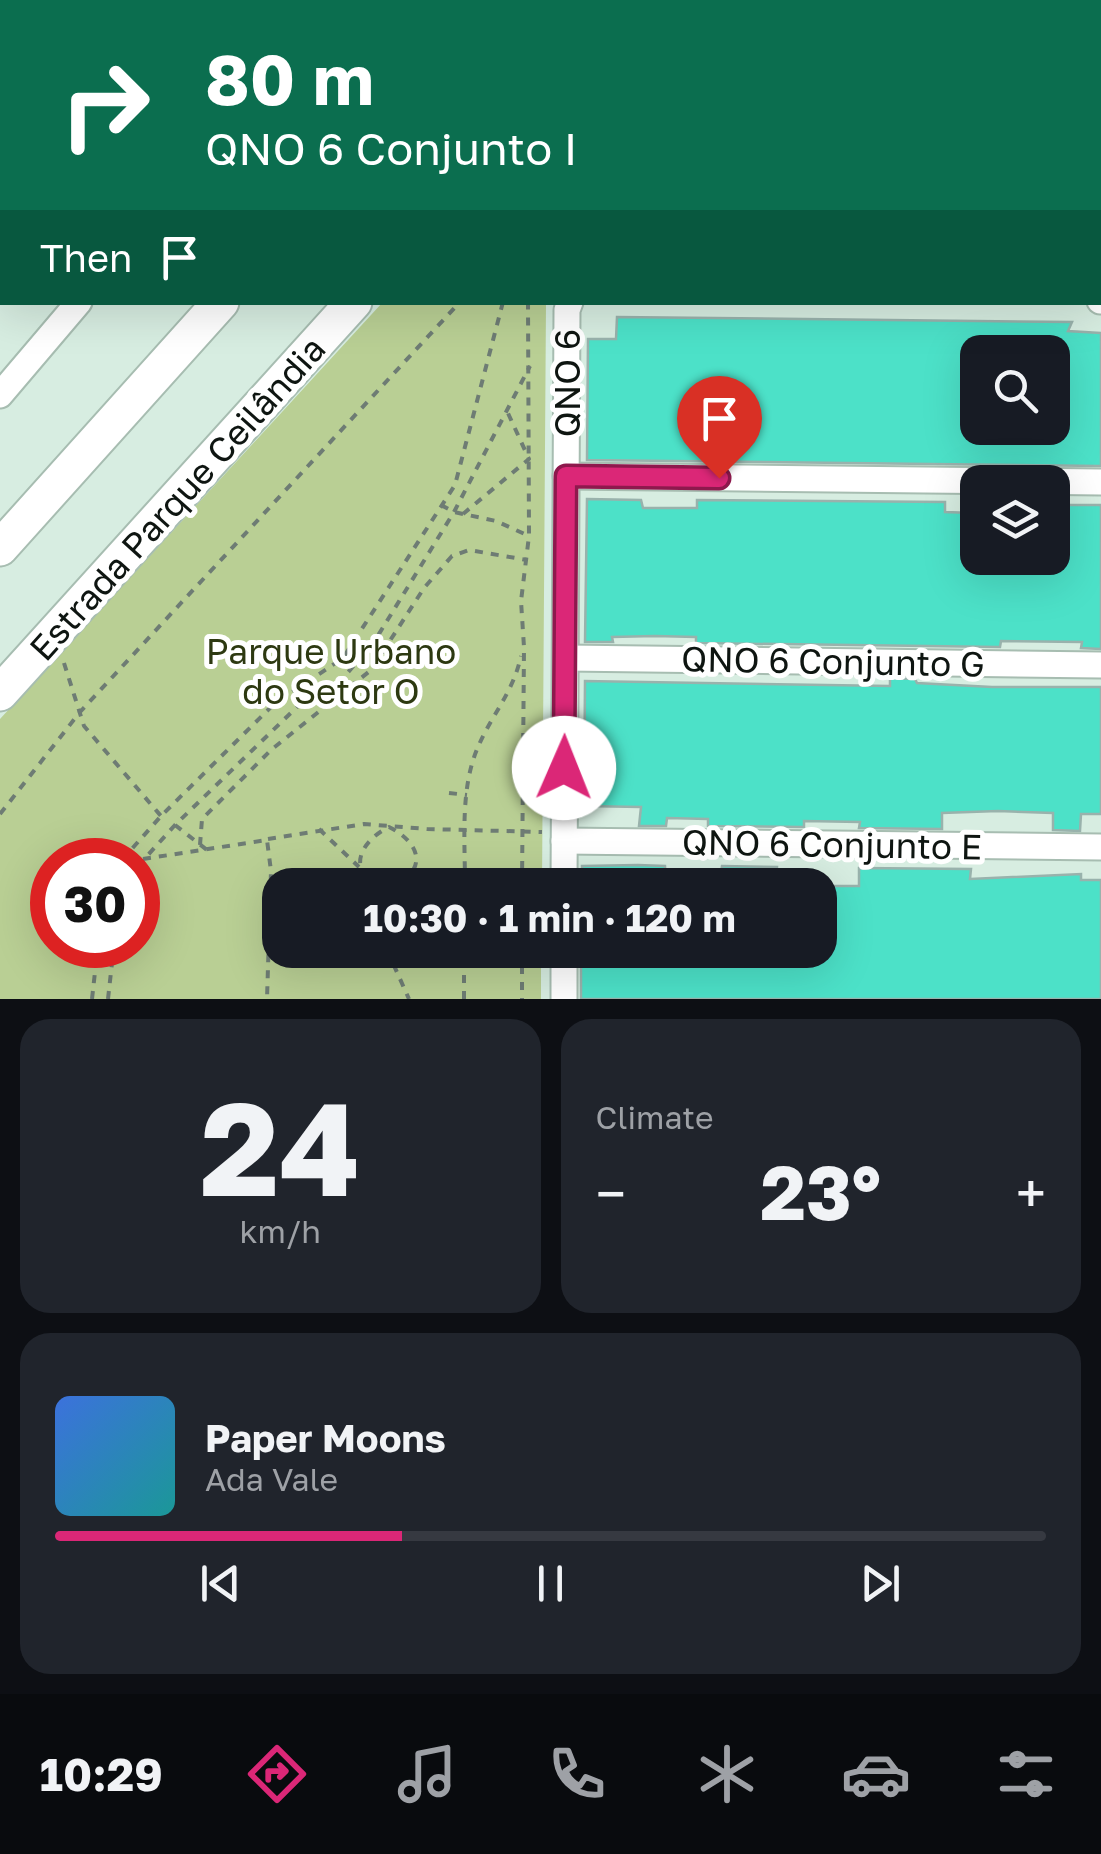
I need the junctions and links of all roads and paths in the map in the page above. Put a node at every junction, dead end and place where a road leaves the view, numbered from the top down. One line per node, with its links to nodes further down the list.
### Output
1 (75, 305): 11 (street)
2 (202, 305): 10 (highway)
3 (219, 305): 10 (highway)
4 (351, 305): 22 (highway, Estrada Parque Ceilândia)
5 (457, 305): 27 (path)
6 (502, 305): 16 (path)
7 (528, 305): 9 (path)
8 (569, 305): 14 (street, QNO 6)
9 (530, 366): 12 (path); 13 (path)
10 (144, 387): 20 (highway)
11 (0, 395)
12 (507, 411): 13 (path); 17 (path)
13 (529, 459): 18 (path); 19 (path)
14 (566, 476): 15 (street); 24 (street, QNO 6)
15 (1101, 482)
16 (441, 505): 17 (path); 31 (path)
17 (454, 512): 18 (path); 32 (path)
18 (463, 514): 19 (path)
19 (529, 536): 21 (path)
20 (0, 548)
21 (527, 560): 23 (path); 41 (path)
22 (54, 632): 26 (highway, Estrada Parque Ceilândia); 27 (path)
23 (524, 646): 29 (path); 36 (path)
24 (566, 658): 25 (street, QNO 6 Conjunto G); 37 (street, QNO 6)
25 (1101, 665)
26 (0, 693)
27 (80, 712): 30 (path); 31 (path)
28 (448, 793): 29 (path)
29 (467, 795): 35 (path)
30 (0, 814)
31 (161, 816): 38 (path)
32 (175, 825): 40 (path); 41 (path)
33 (389, 827): 34 (path); 35 (path); 45 (path); 49 (path)
34 (319, 829): 39 (path); 46 (path)
35 (465, 831): 36 (path); 50 (path)
36 (522, 832): 37 (path); 51 (path)
37 (553, 836): 42 (street, QNO 6 Conjunto E); 52 (street, QNO 6)
38 (142, 838)
39 (266, 840): 43 (path); 61 (path)
40 (160, 841)
41 (200, 845): 43 (path)
42 (1101, 847)
43 (207, 850): 44 (path)
44 (160, 857)
45 (360, 864): 47 (path); 48 (path)
46 (360, 868)
47 (361, 868)
48 (362, 868)
49 (415, 868)
50 (465, 868)
51 (522, 868)
52 (560, 868)
53 (95, 968): 59 (path)
54 (111, 968): 60 (path)
55 (395, 968): 62 (path)
56 (464, 968): 63 (path)
57 (522, 968): 64 (path)
58 (564, 968): 65 (street)
59 (92, 999)
60 (108, 999)
61 (266, 999)
62 (409, 999)
63 (464, 999)
64 (522, 999)
65 (564, 999)

